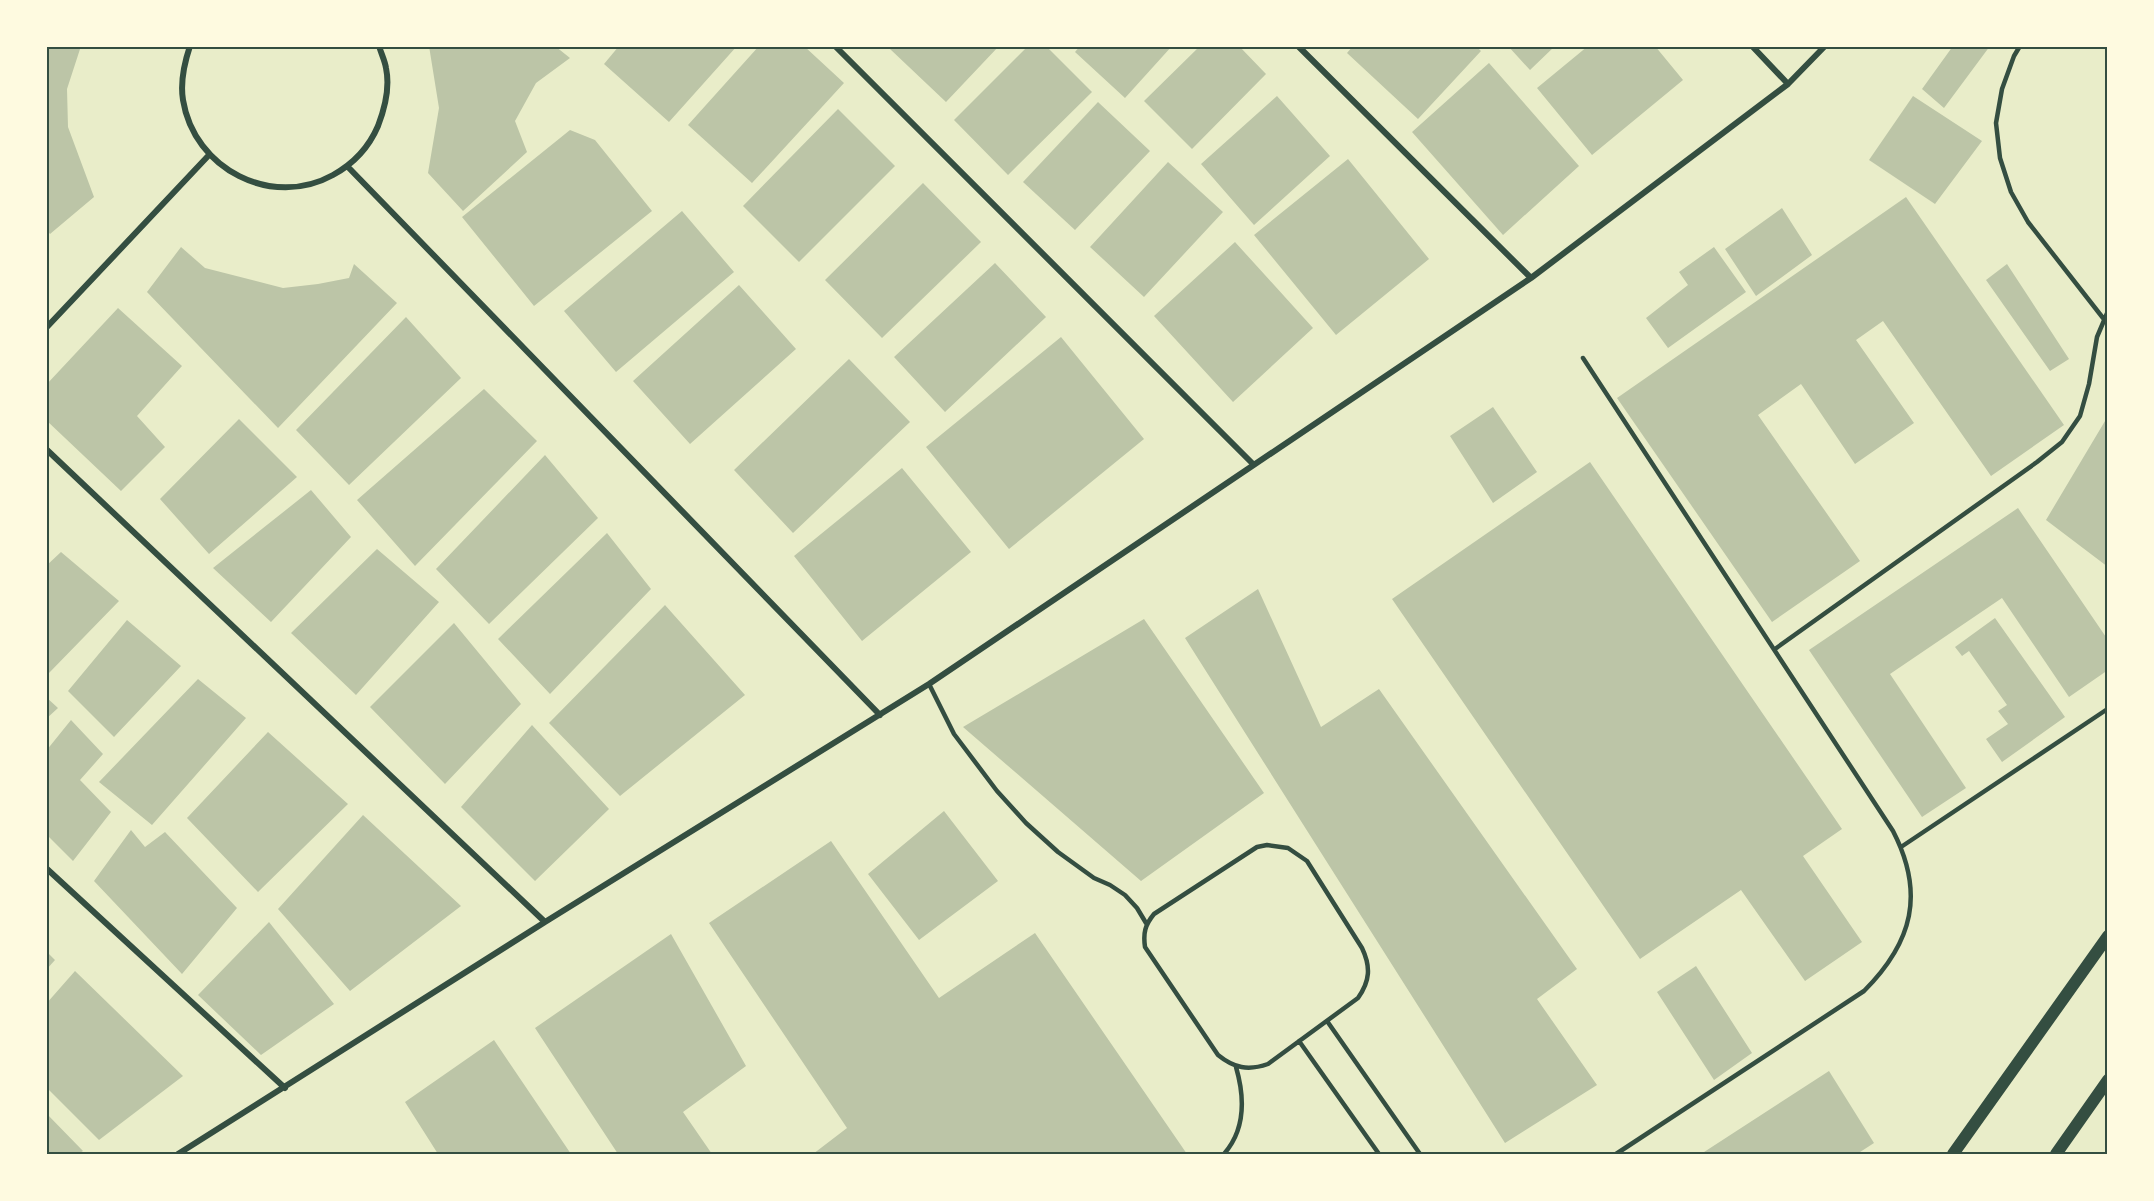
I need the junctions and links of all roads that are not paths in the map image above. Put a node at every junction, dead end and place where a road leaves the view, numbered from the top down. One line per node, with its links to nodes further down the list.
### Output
1 (190, 46): 9 (street)
2 (379, 46): 10 (street)
3 (835, 46): 17 (street)
4 (1298, 46): 11 (street)
5 (1752, 46): 8 (street)
6 (1825, 46): 8 (street)
7 (2020, 46): 13 (lane)
8 (1788, 84): 11 (street)
9 (209, 155): 10 (street); 14 (street)
10 (348, 167): 21 (street)
11 (1531, 278): 17 (street)
12 (2108, 311): 13 (lane)
13 (2103, 318): 18 (lane)
14 (46, 328)
15 (1583, 358): 18 (lane)
16 (46, 449): 24 (street)
17 (1253, 464): 19 (street)
18 (1775, 649): 22 (lane)
19 (929, 684): 21 (street); 25 (lane)
20 (2106, 710): 22 (lane)
21 (880, 715): 24 (street)
22 (1901, 847): 36 (lane)
23 (46, 868): 31 (street)
24 (545, 921): 31 (street)
25 (1146, 923): 27 (lane); 29 (lane)
26 (2108, 936): 37 (main road)
27 (1327, 1021): 28 (lane); 35 (lane)
28 (1299, 1041): 29 (lane); 34 (lane)
29 (1236, 1067): 33 (lane)
30 (2108, 1080): 38 (main road)
31 (285, 1088): 32 (street)
32 (178, 1155)
33 (1224, 1155)
34 (1379, 1155)
35 (1420, 1155)
36 (1616, 1155)
37 (1953, 1155)
38 (2056, 1155)

